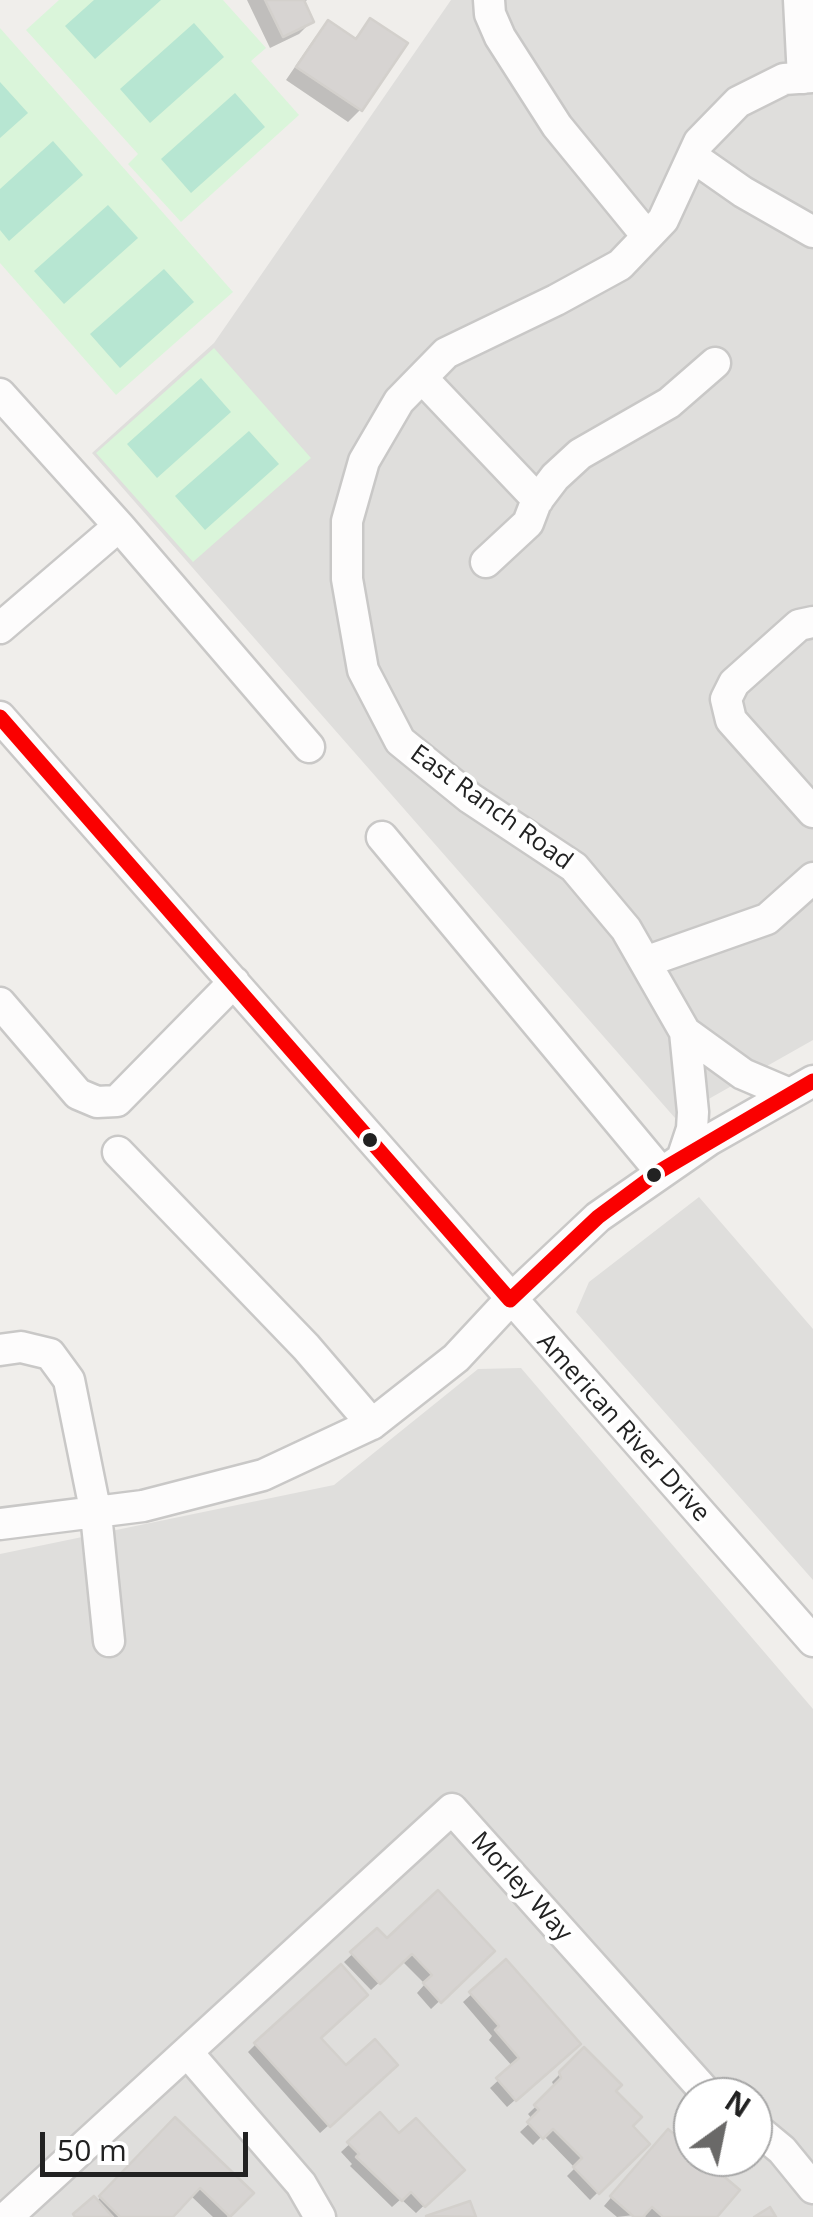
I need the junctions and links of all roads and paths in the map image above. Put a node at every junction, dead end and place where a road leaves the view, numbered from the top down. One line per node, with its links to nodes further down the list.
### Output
1 (489, 0): 6 (street)
2 (798, 0): 3 (street)
3 (808, 78): 4 (street, East Ranch Road)
4 (692, 157): 5 (street); 6 (street, East Ranch Road)
5 (813, 232)
6 (647, 236): 8 (street, East Ranch Road)
7 (715, 364): 10 (street)
8 (422, 378): 10 (street); 20 (street, East Ranch Road)
9 (0, 394): 11 (street)
10 (538, 500): 12 (street)
11 (119, 526): 14 (street); 16 (street)
12 (486, 562)
13 (813, 622): 17 (street)
14 (0, 628)
15 (0, 717): 21 (street, American River Drive)
16 (309, 747)
17 (813, 812)
18 (382, 838): 26 (street)
19 (813, 878): 20 (street)
20 (645, 962): 23 (street, East Ranch Road)
21 (234, 982): 22 (street); 27 (street, American River Drive)
22 (0, 1002)
23 (685, 1032): 24 (street, East Ranch Road); 26 (street, East Ranch Road)
24 (802, 1087): 26 (street)
25 (118, 1152): 29 (street)
26 (671, 1164): 27 (street)
27 (510, 1300): 29 (street); 33 (street, American River Drive)
28 (0, 1350): 30 (street)
29 (372, 1424): 30 (street)
30 (96, 1514): 31 (street); 32 (street)
31 (0, 1524)
32 (108, 1641)
33 (813, 1641)
34 (187, 2052): 35 (street, Morley Way); 38 (street, Morley Way); 39 (street)
35 (692, 2077)
36 (773, 2143): 37 (street)
37 (813, 2188)
38 (7, 2217)
39 (320, 2217)

